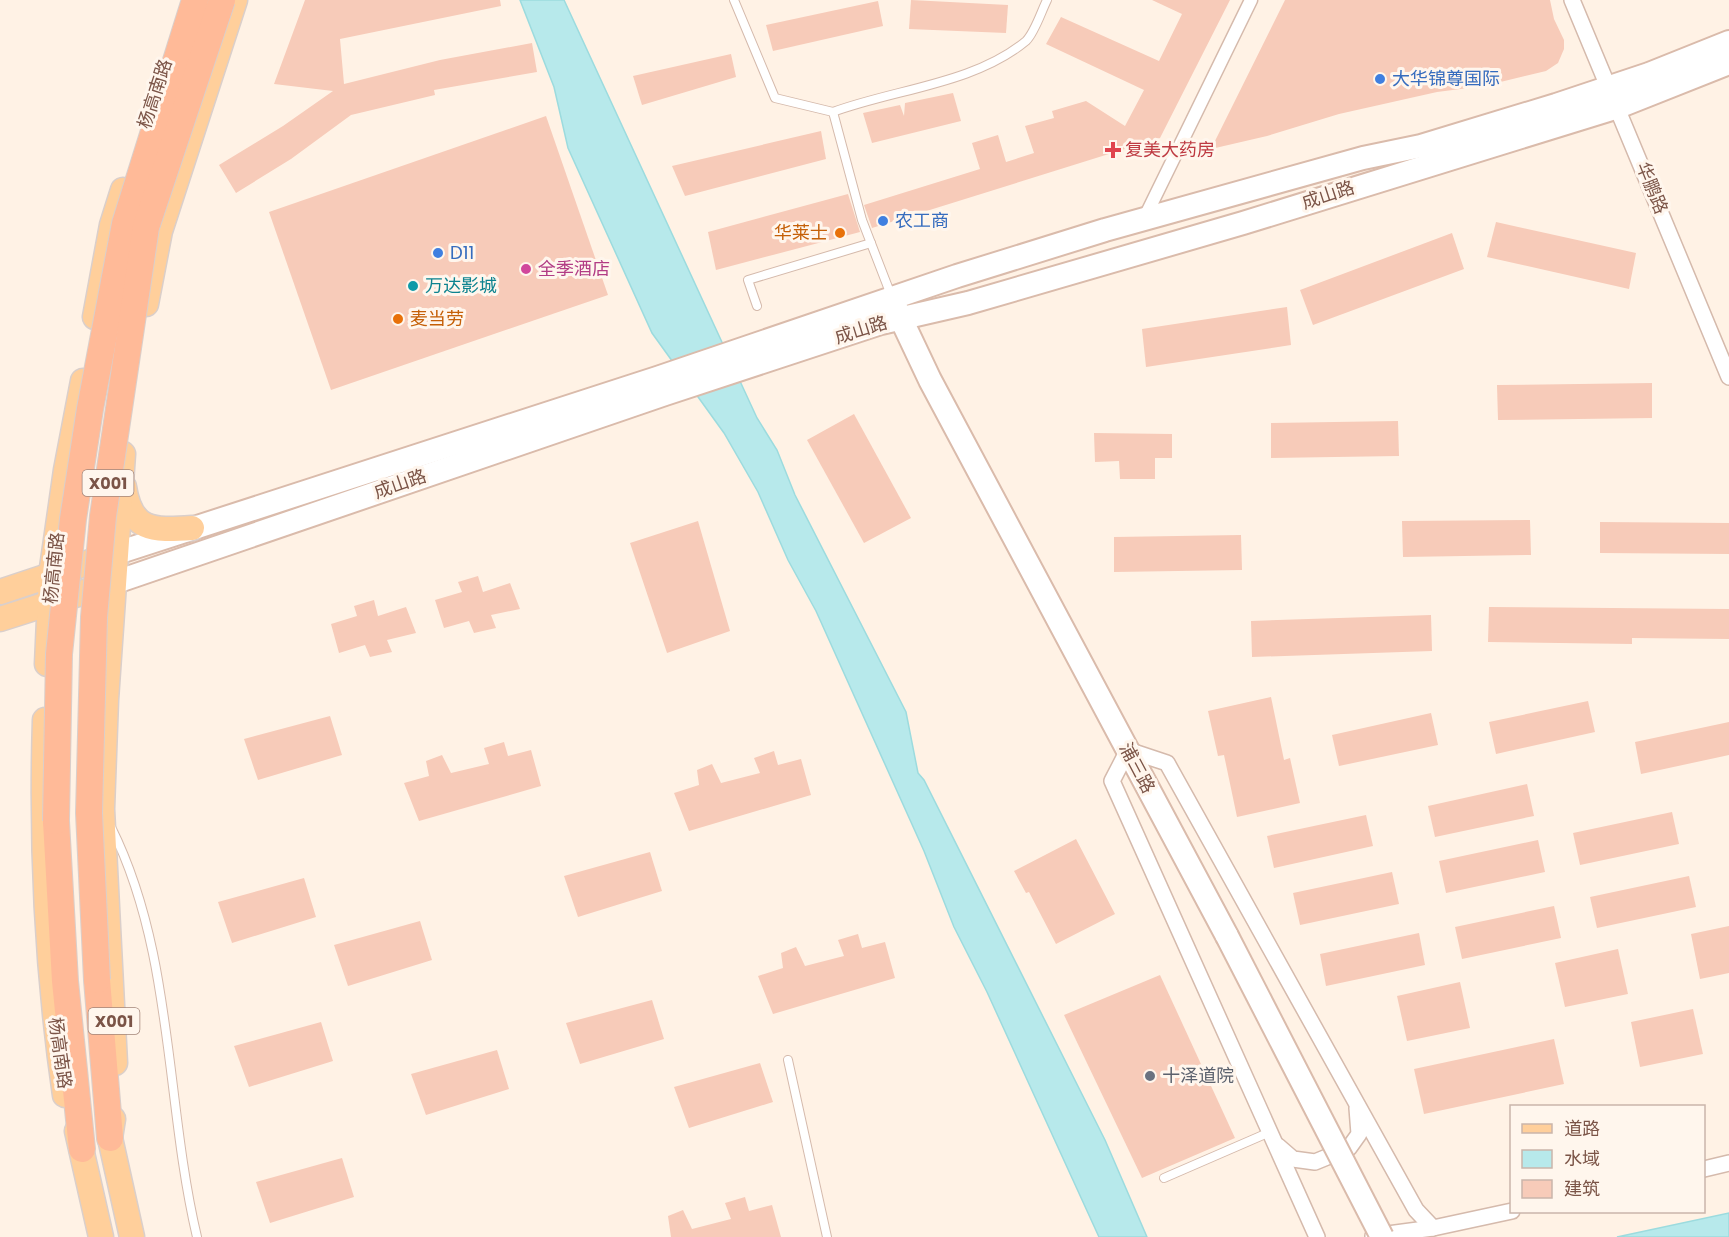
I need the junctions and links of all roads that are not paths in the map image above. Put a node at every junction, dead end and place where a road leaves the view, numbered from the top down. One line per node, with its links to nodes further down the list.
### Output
1 (186, 0): 22 (main road, 杨高南路 / X001)
2 (195, 0): 33 (highway, 杨高南路 / X001, bridge)
3 (222, 0): 31 (highway, 杨高南路 / X001, bridge)
4 (236, 0): 19 (main road, 杨高南路 / X001)
5 (734, 0): 12 (lane)
6 (1047, 0): 12 (lane)
7 (1251, 0): 13 (street)
8 (1572, 0): 11 (street, 华鹏路)
9 (1729, 42): 11 (main road, 成山路)
10 (1729, 63): 11 (main road, 成山路)
11 (1614, 97): 13 (main road, 成山路); 16 (main road, 成山路); 17 (street, 华鹏路)
12 (833, 112): 14 (lane)
13 (1144, 219): 16 (main road, 成山路)
14 (871, 243): 15 (lane); 16 (lane)
15 (757, 306)
16 (897, 309): 18 (main road, 成山路); 27 (main road, 浦三路)
17 (1729, 376)
18 (661, 386): 20 (main road, 成山路); 23 (main road, 成山路)
19 (122, 470): 20 (main road); 21 (main road, 杨高南路)
20 (192, 528): 21 (main road, 成山路)
21 (114, 554): 22 (main road, 成山路); 23 (main road, 杨高南路)
22 (51, 575): 24 (main road, 成山路); 25 (main road, 杨高南路)
23 (113, 583): 25 (main road, 成山路); 28 (main road, 杨高南路 / X001)
24 (0, 592)
25 (50, 603): 26 (main road, 成山路); 33 (main road, 杨高南路 / X001)
26 (0, 619)
27 (1128, 750): 30 (street); 32 (street); 45 (main road, 浦三路, bridge)
28 (102, 809): 31 (main road, 杨高南路 / X001); 41 (lane, 杨高南路)
29 (788, 1060): 42 (lane)
30 (1356, 1103): 32 (street); 38 (street)
31 (110, 1138): 40 (main road, 杨高南路 / X001)
32 (1272, 1138): 36 (lane); 43 (street)
33 (82, 1149): 39 (main road, 杨高南路 / X001)
34 (1729, 1163): 35 (street)
35 (1705, 1169)
36 (1164, 1178)
37 (1510, 1211): 38 (street)
38 (1433, 1228): 44 (street)
39 (101, 1237)
40 (132, 1237)
41 (197, 1237)
42 (827, 1237)
43 (1317, 1237)
44 (1370, 1237)
45 (1382, 1237)

